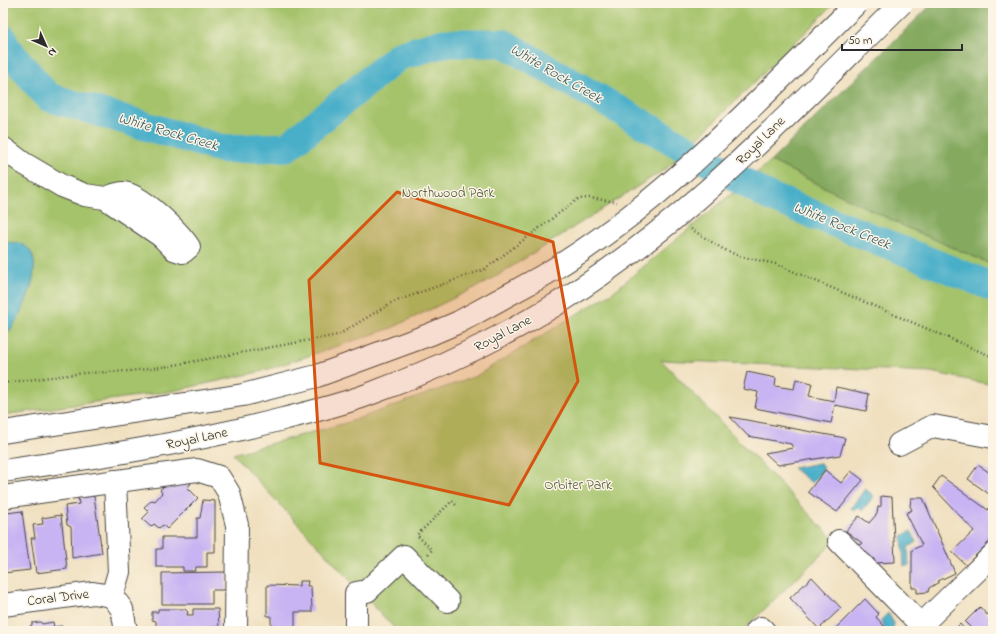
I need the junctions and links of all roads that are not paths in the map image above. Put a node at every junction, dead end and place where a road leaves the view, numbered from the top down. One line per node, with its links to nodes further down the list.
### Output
1 (857, 3): 5 (main road, bridge)
2 (902, 3): 6 (main road, Royal Lane, bridge)
3 (3, 148): 4 (main road)
4 (105, 198)
5 (317, 376): 6 (main road); 7 (main road)
6 (326, 408): 10 (main road, Royal Lane)
7 (3, 432)
8 (993, 437): 9 (main road)
9 (899, 444)
10 (3, 471)
11 (115, 481): 12 (main road); 15 (main road); 20 (main road)
12 (3, 497)
13 (839, 541): 18 (main road)
14 (993, 555): 18 (main road)
15 (112, 596): 17 (main road, Coral Drive); 19 (main road)
16 (448, 601): 21 (main road)
17 (3, 605)
18 (918, 628)
19 (126, 631)
20 (236, 631)
21 (356, 631)

